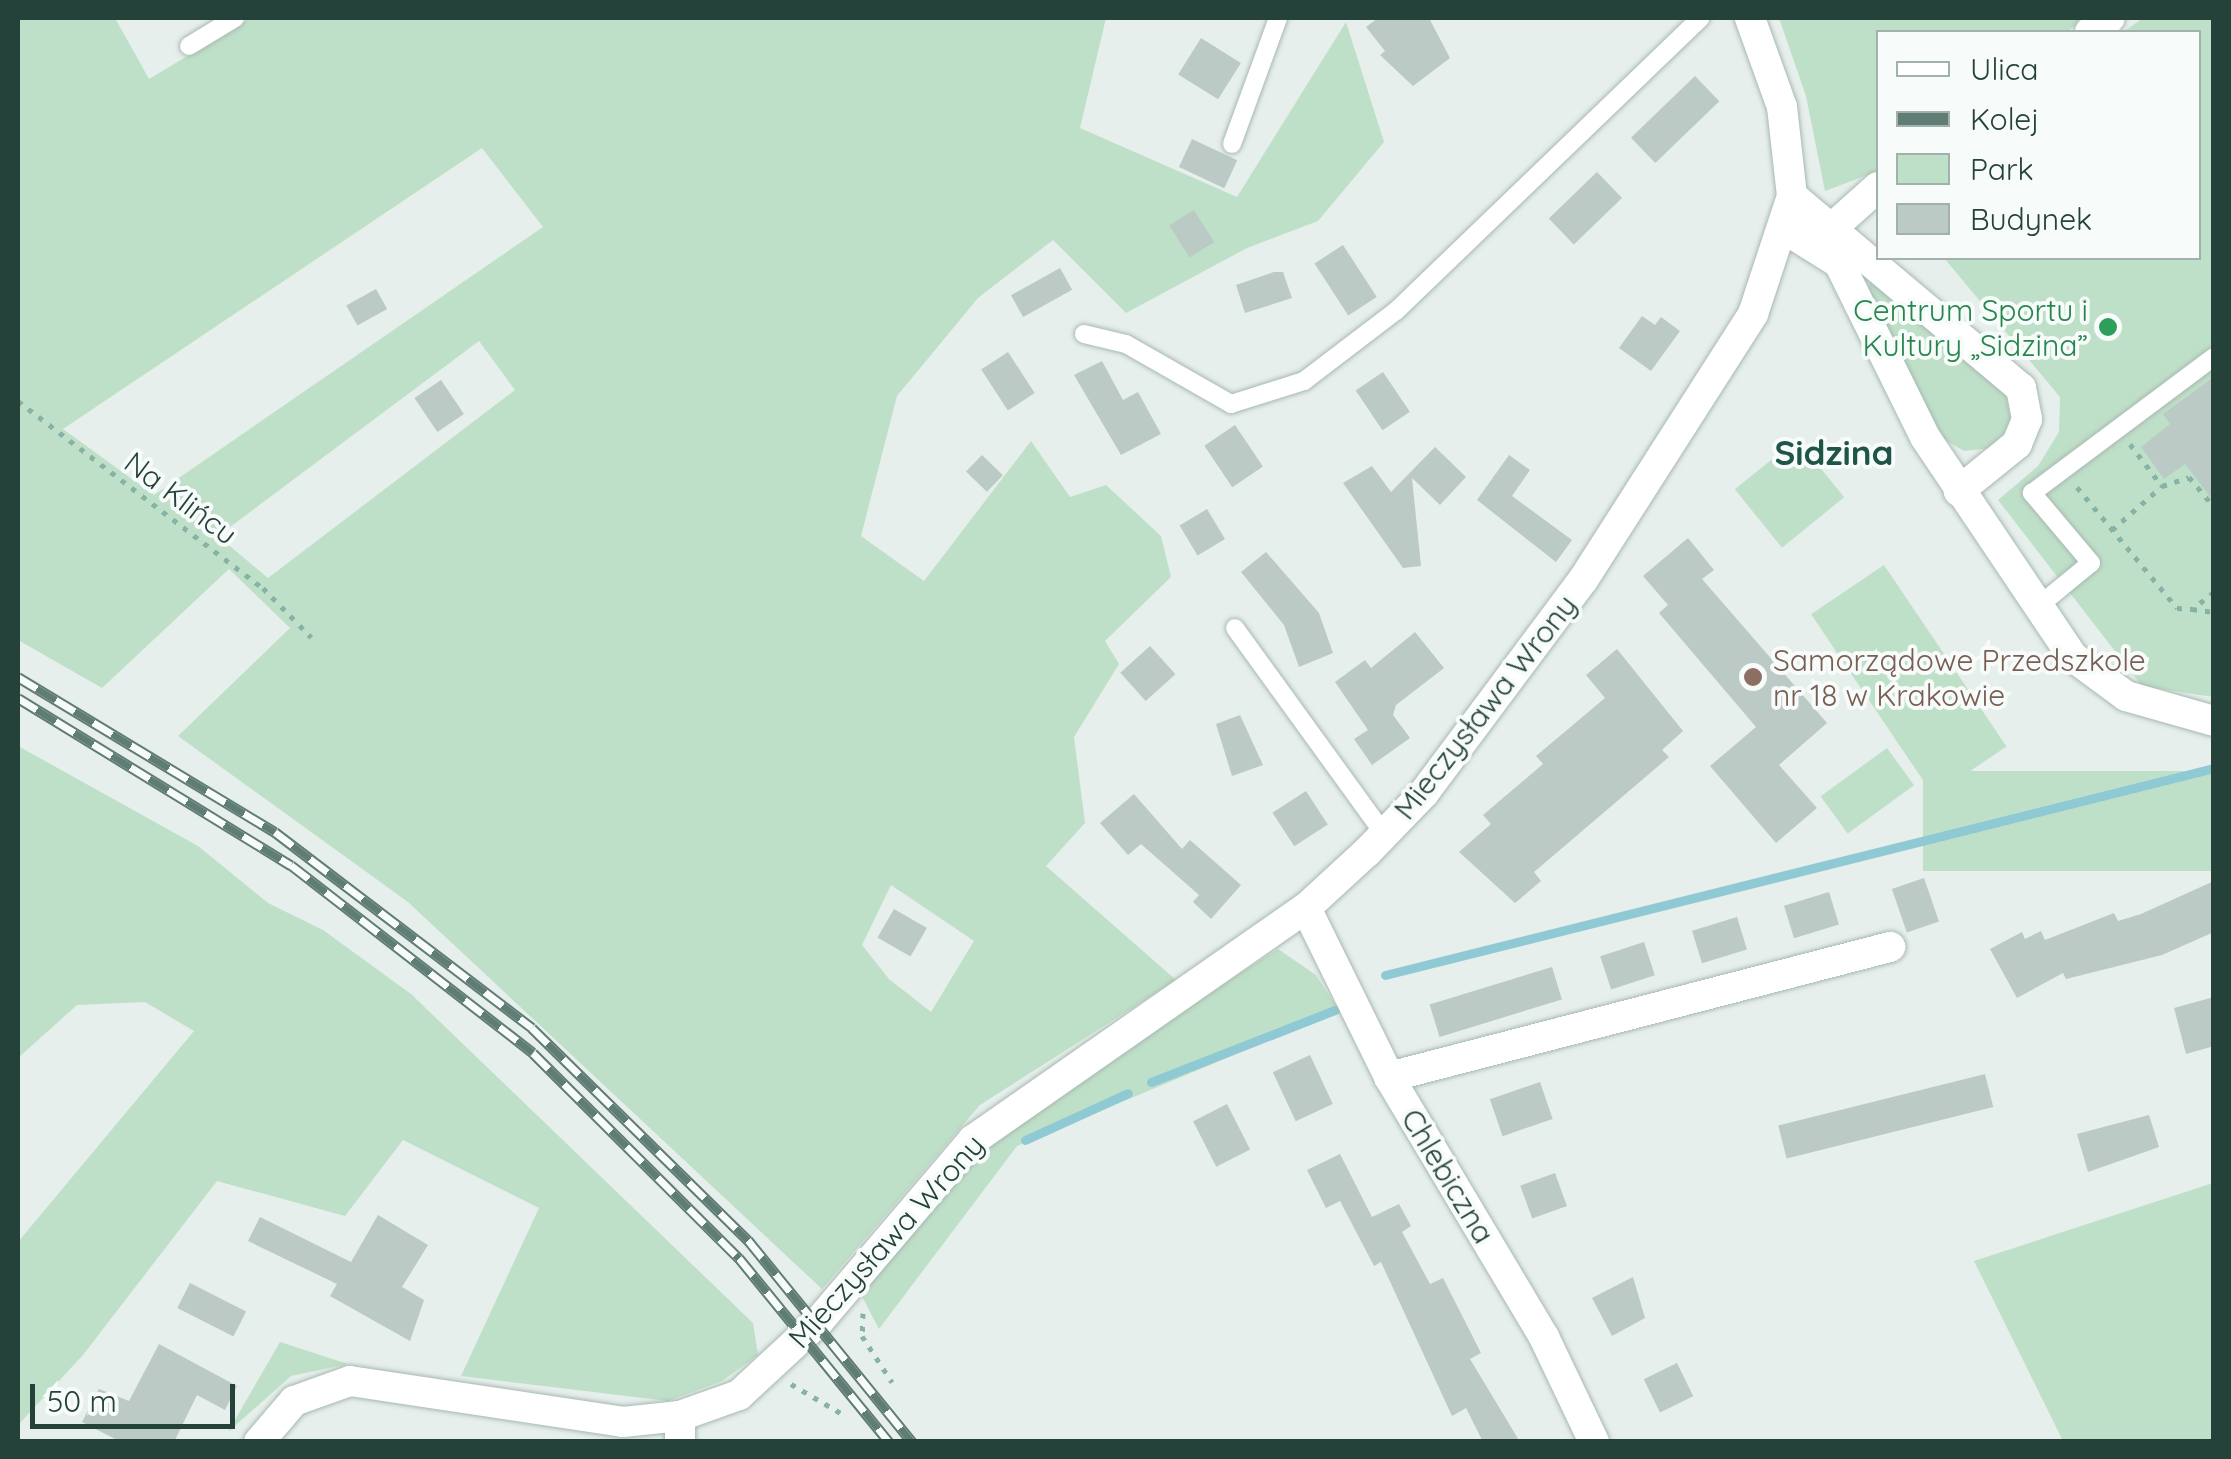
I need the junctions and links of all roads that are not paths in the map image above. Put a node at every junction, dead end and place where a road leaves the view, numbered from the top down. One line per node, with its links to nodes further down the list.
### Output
1 (234, 18): 5 (lane)
2 (1278, 18): 6 (lane)
3 (1701, 18): 11 (lane)
4 (1750, 18): 8 (street, Mieczysława Wrony)
5 (188, 46)
6 (1232, 144)
7 (1876, 189): 10 (street)
8 (1792, 196): 9 (street, Mieczysława Wrony); 10 (street)
9 (1783, 228): 10 (street); 17 (street, Mieczysława Wrony)
10 (1824, 234): 13 (street); 13 (street)
11 (1084, 334)
12 (2214, 357): 14 (lane)
13 (1959, 490): 14 (street)
14 (2036, 608): 16 (street)
15 (1235, 628): 17 (lane)
16 (2214, 721)
17 (1384, 835): 18 (street, Mieczysława Wrony)
18 (1306, 908): 20 (street, Chlebiczna); 21 (street, Mieczysława Wrony)
19 (1890, 947): 20 (street)
20 (1390, 1077): 23 (street, Chlebiczna)
21 (680, 1429): 22 (street, Mieczysława Wrony)
22 (259, 1442)
23 (1594, 1442)

